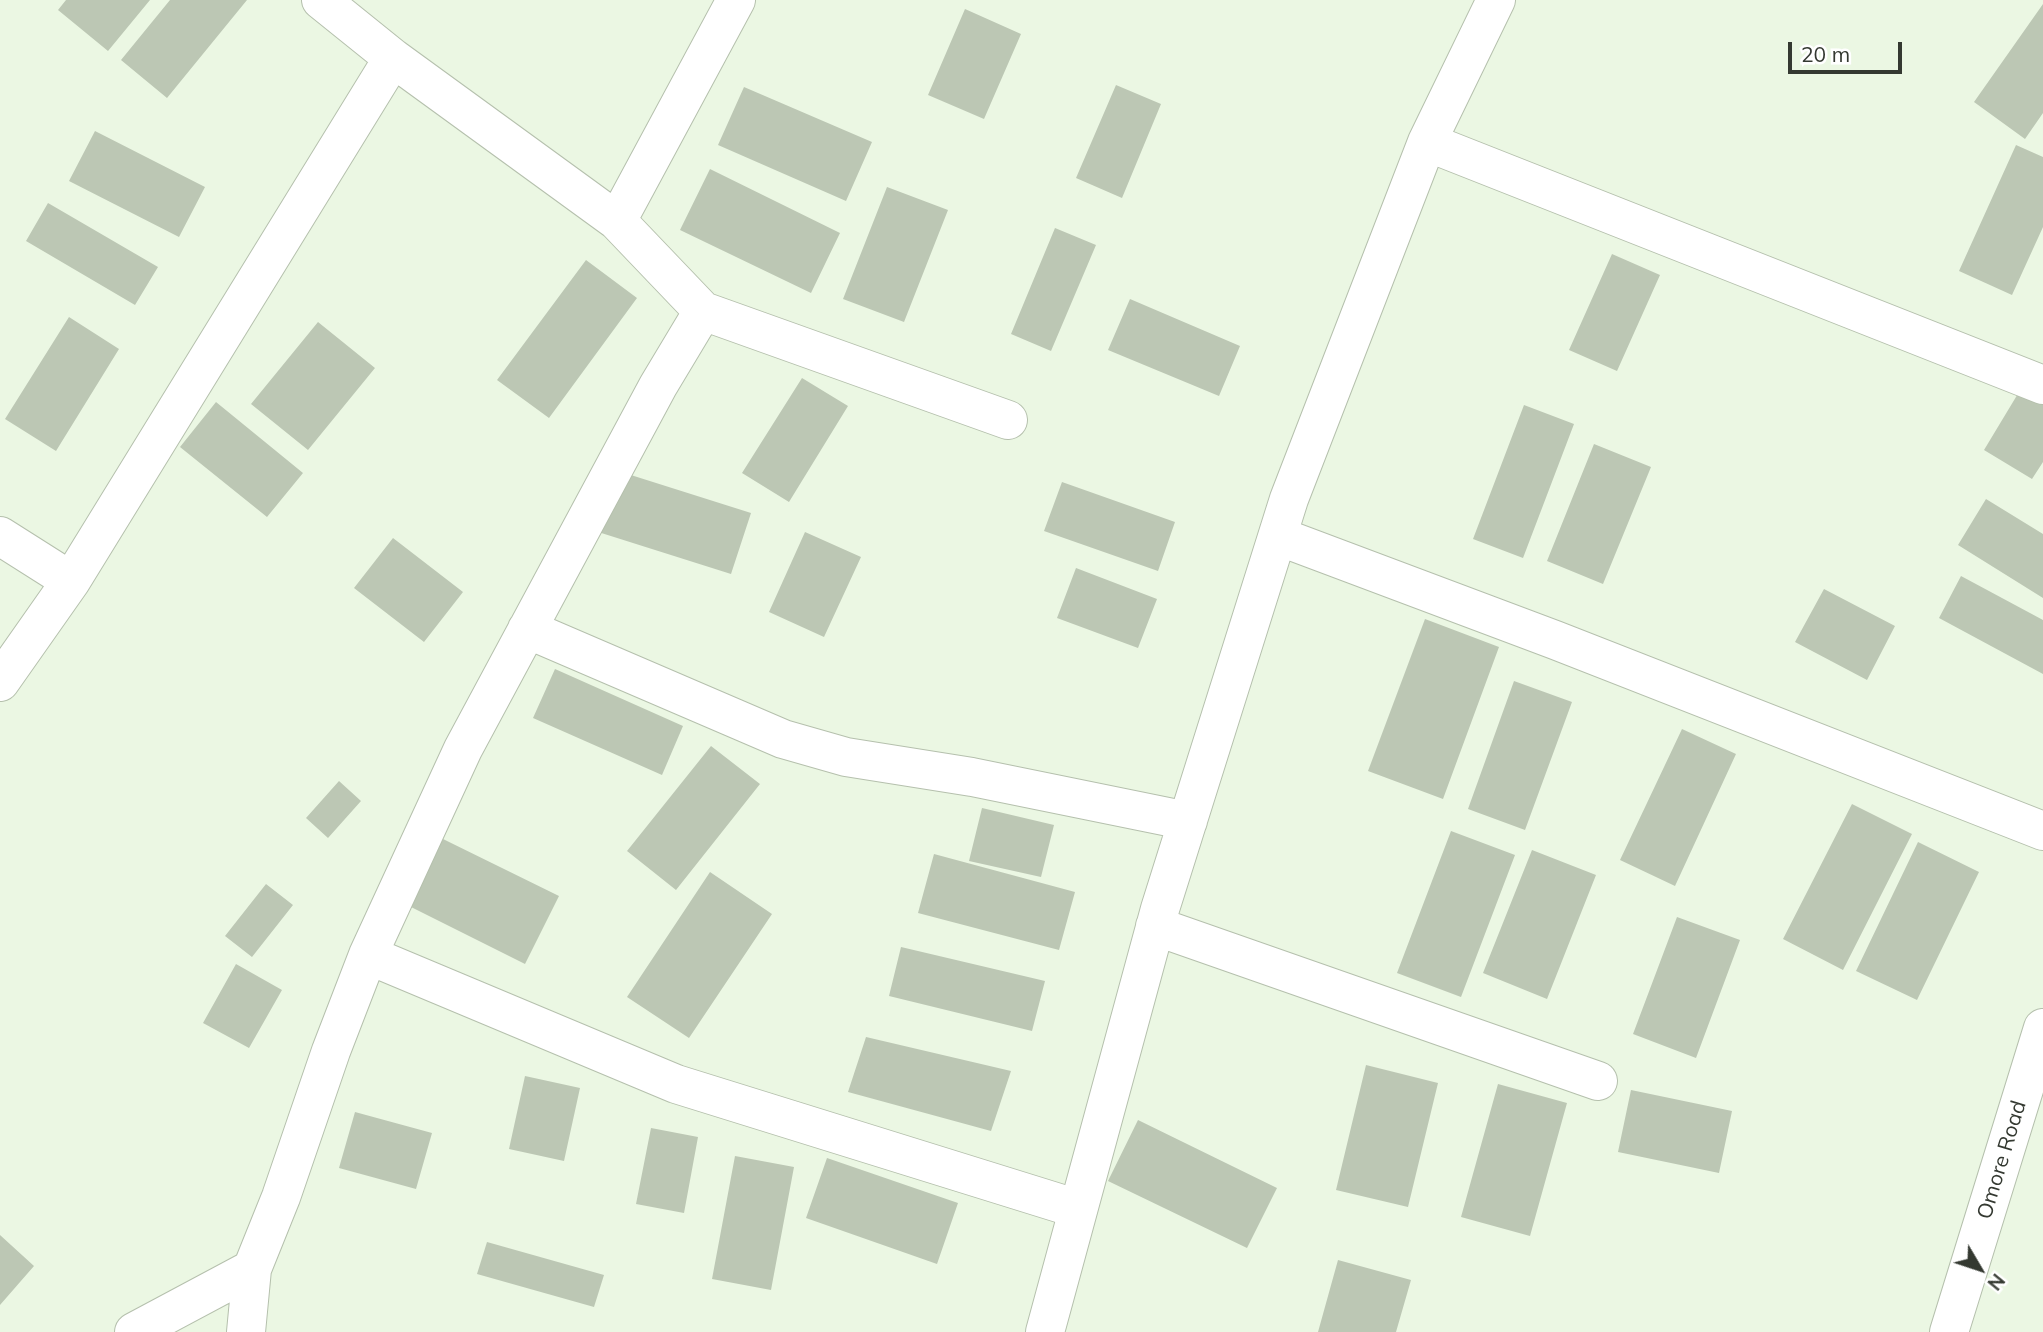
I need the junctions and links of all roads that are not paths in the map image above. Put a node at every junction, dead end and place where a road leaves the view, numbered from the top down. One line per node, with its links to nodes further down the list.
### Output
1 (321, 0): 4 (street)
2 (736, 0): 6 (street)
3 (1496, 0): 5 (street)
4 (393, 58): 6 (street); 12 (street)
5 (1427, 142): 8 (street); 11 (street)
6 (617, 221): 7 (street)
7 (703, 311): 9 (street); 13 (street)
8 (2043, 385)
9 (1008, 420)
10 (0, 536): 12 (street)
11 (1278, 536): 15 (street); 16 (street)
12 (71, 581): 14 (street)
13 (527, 629): 15 (street); 18 (street)
14 (0, 682)
15 (1188, 821): 17 (street)
16 (2043, 831)
17 (1156, 926): 20 (street); 21 (street)
18 (368, 955): 21 (street); 22 (street)
19 (2043, 1028): 26 (street, Omore Road)
20 (1598, 1081)
21 (1078, 1209): 23 (street)
22 (252, 1269): 24 (street); 25 (street)
23 (1052, 1329)
24 (134, 1332)
25 (246, 1332)
26 (1949, 1332)

